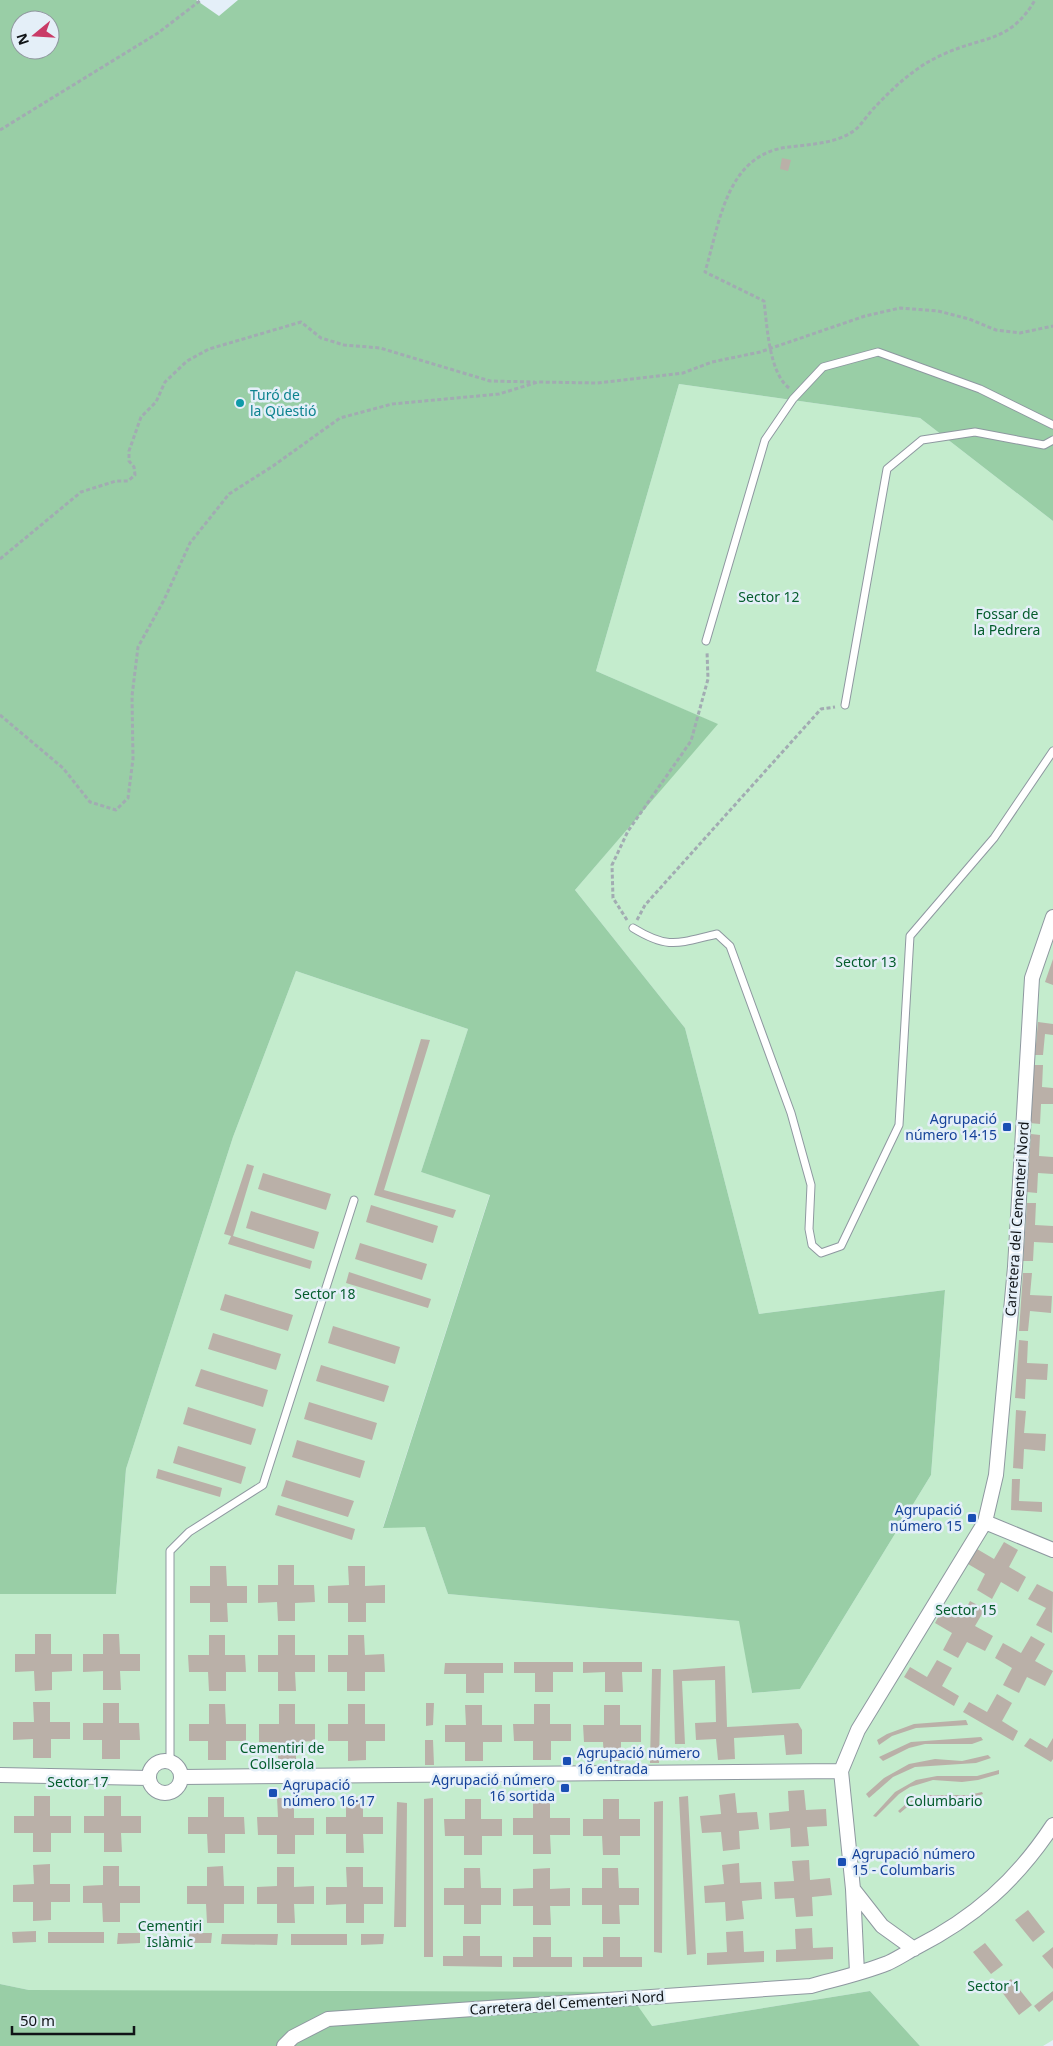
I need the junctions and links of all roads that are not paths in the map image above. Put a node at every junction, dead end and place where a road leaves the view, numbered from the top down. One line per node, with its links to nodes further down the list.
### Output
1 (1053, 425): 3 (lane)
2 (1053, 440): 4 (lane)
3 (706, 641)
4 (845, 705)
5 (1053, 751): 7 (lane)
6 (1053, 917): 9 (street, Carretera del Cementeri Nord)
7 (633, 928)
8 (354, 1200): 11 (lane)
9 (985, 1522): 10 (street); 12 (street, Carretera del Cementeri Nord)
10 (1053, 1550)
11 (170, 1762): 14 (street); 15 (street)
12 (841, 1770): 14 (street); 17 (street, Carretera del Cementeri Nord)
13 (0, 1775): 15 (street)
14 (182, 1777): 15 (street)
15 (149, 1778)
16 (1053, 1825): 18 (street, Carretera del Cementeri Nord)
17 (853, 1889): 18 (street); 19 (street, Carretera del Cementeri Nord)
18 (914, 1949): 19 (street, Carretera del Cementeri Nord)
19 (857, 1973): 20 (street, Carretera del Cementeri Nord)
20 (284, 2046)

